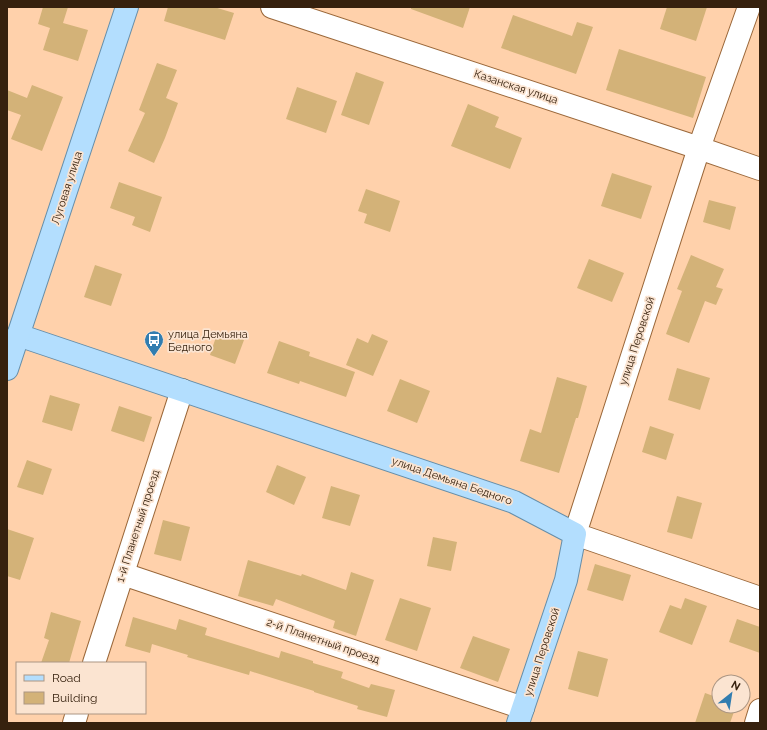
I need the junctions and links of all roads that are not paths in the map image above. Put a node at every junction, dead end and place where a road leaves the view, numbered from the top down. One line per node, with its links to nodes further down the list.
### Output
1 (127, 7): 6 (main road, Луговая улица)
2 (272, 7): 4 (street, Казанская улица)
3 (749, 7): 4 (street, улица Перовской)
4 (699, 148): 5 (street, Казанская улица); 9 (street, улица Перовской)
5 (760, 169)
6 (13, 333): 7 (main road, Луговая улица); 8 (main road, улица Демьяна Бедного)
7 (7, 369)
8 (182, 390): 9 (main road, улица Демьяна Бедного); 10 (street, 1-й Планетный проезд)
9 (575, 534): 11 (street, улица Демьяна Бедного); 14 (main road, улица Перовской)
10 (122, 574): 12 (street, 1-й Планетный проезд); 14 (street, 2-й Планетный проезд)
11 (760, 598)
12 (94, 662)
13 (760, 710): 15 (street)
14 (521, 715)
15 (756, 723)

